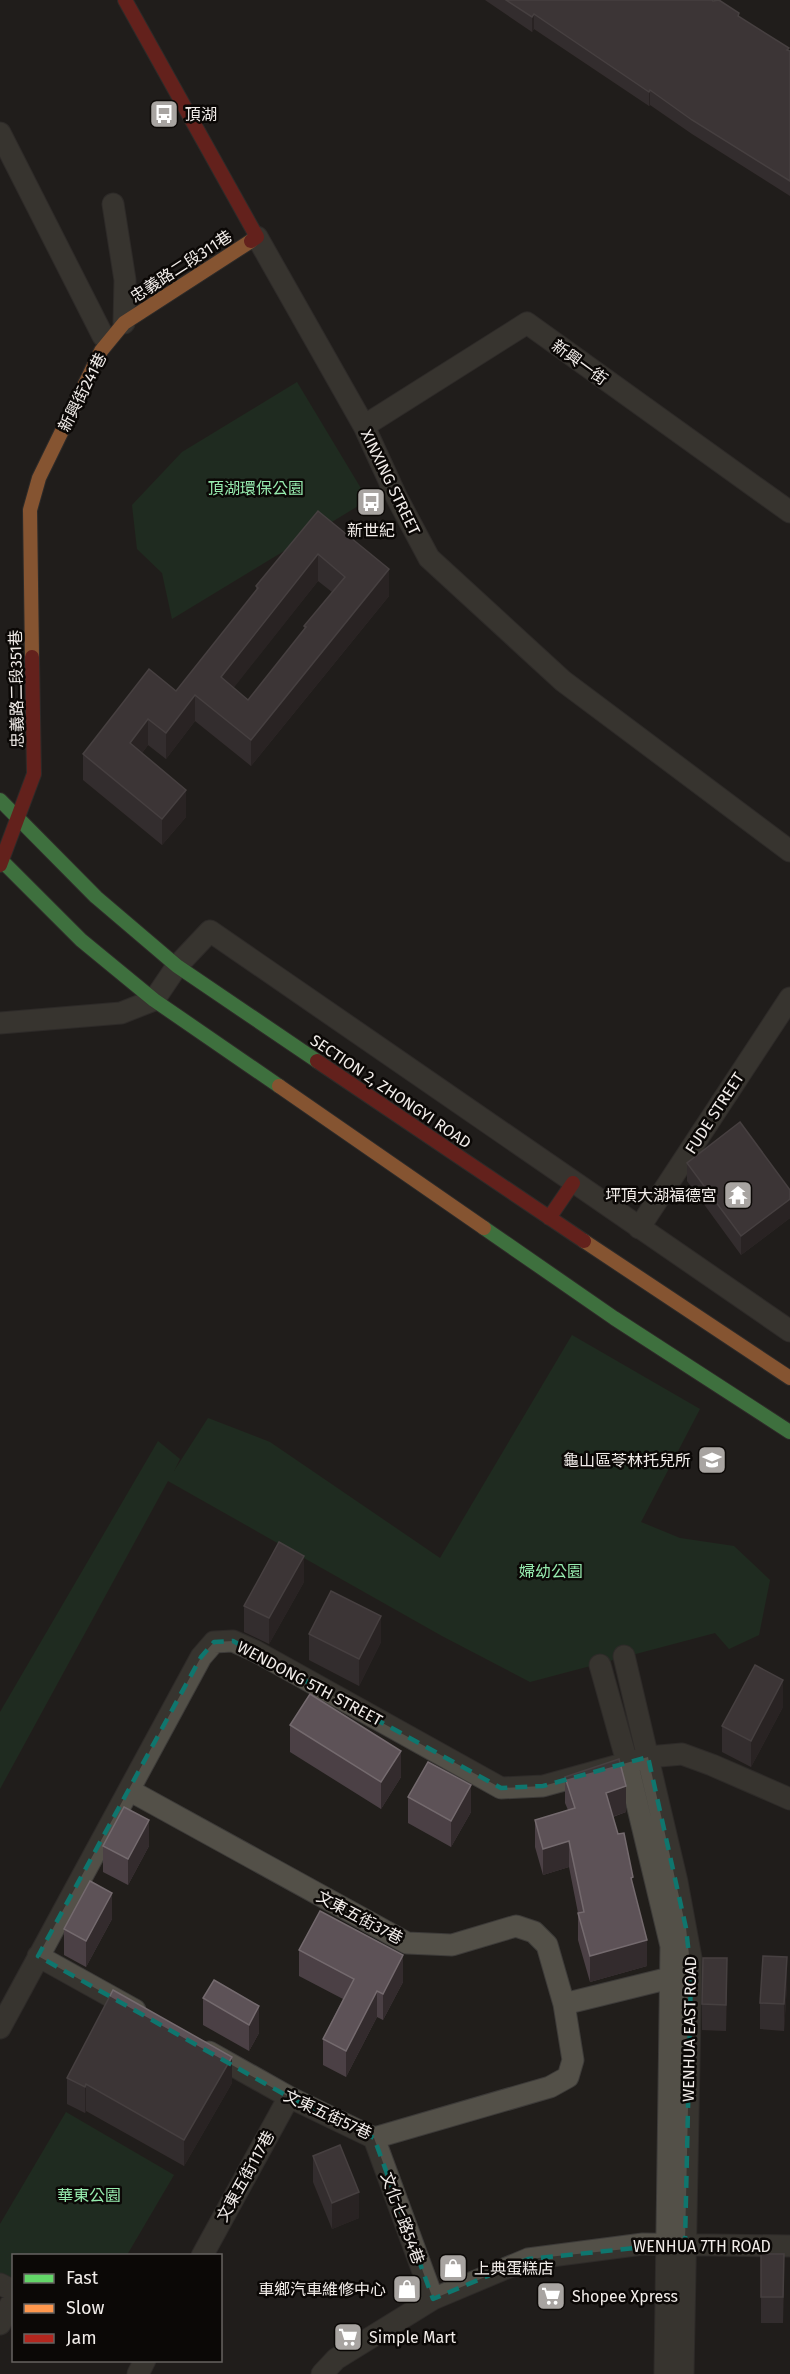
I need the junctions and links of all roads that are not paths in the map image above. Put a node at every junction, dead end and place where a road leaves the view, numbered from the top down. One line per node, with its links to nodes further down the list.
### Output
1 (126, 0): 4 (main road, XINXING STREET)
2 (0, 133): 6 (street)
3 (113, 204): 5 (street)
4 (257, 237): 5 (main road, 忠義路二段311巷); 7 (street, XINXING STREET)
5 (124, 323): 8 (main road, 新興街241巷)
6 (103, 336)
7 (364, 426): 9 (street, 新興一街); 12 (street, XINXING STREET)
8 (30, 510): 11 (main road, 忠義路二段351巷)
9 (790, 512)
10 (0, 800): 11 (main road, SECTION 2, ZHONGYI ROAD)
11 (17, 818): 13 (main road, 忠義路二段351巷); 14 (main road, SECTION 2, ZHONGYI ROAD)
12 (790, 851)
13 (0, 862): 16 (main road)
14 (177, 966): 16 (street); 18 (street); 19 (main road, SECTION 2, ZHONGYI ROAD)
15 (790, 998): 20 (street, FUDE STREET)
16 (154, 1000): 17 (street); 23 (main road)
17 (0, 1023)
18 (573, 1183): 19 (main road); 20 (street)
19 (549, 1218): 22 (main road, SECTION 2, ZHONGYI ROAD)
20 (639, 1228): 21 (street)
21 (790, 1331)
22 (790, 1378)
23 (790, 1432)
24 (624, 1656): 26 (street, WENHUA EAST ROAD)
25 (600, 1665): 27 (street, WENHUA EAST ROAD)
26 (648, 1757): 27 (street, WENDONG 5TH STREET); 29 (street, WENDONG 5TH STREET); 31 (street, WENHUA EAST ROAD)
27 (627, 1762): 28 (street, WENDONG 5TH STREET); 31 (street, WENHUA EAST ROAD)
28 (129, 1790): 30 (street, WENDONG 5TH STREET); 32 (street, 文東五街37巷)
29 (789, 1796)
30 (38, 1956): 33 (street); 34 (street, WENDONG 5TH STREET)
31 (681, 1975): 32 (street); 38 (street, WENHUA EAST ROAD)
32 (564, 2004): 37 (street, 文東五街57巷)
33 (150, 2019)
34 (0, 2028)
35 (187, 2040): 36 (street, 文東五街57巷)
36 (289, 2097): 37 (street, 文東五街57巷); 40 (street, 文東五街117巷)
37 (374, 2138): 41 (street, 文化七路54巷)
38 (676, 2244): 39 (street, WENHUA 7TH ROAD); 41 (street, WENHUA 7TH ROAD); 45 (street, WENHUA EAST ROAD); 46 (street, WENHUA EAST ROAD)
39 (790, 2246)
40 (203, 2254)
41 (433, 2299): 44 (street, WENHUA 7TH ROAD)
42 (12, 2302): 43 (street)
43 (0, 2324)
44 (322, 2374)
45 (665, 2374)
46 (684, 2374)

